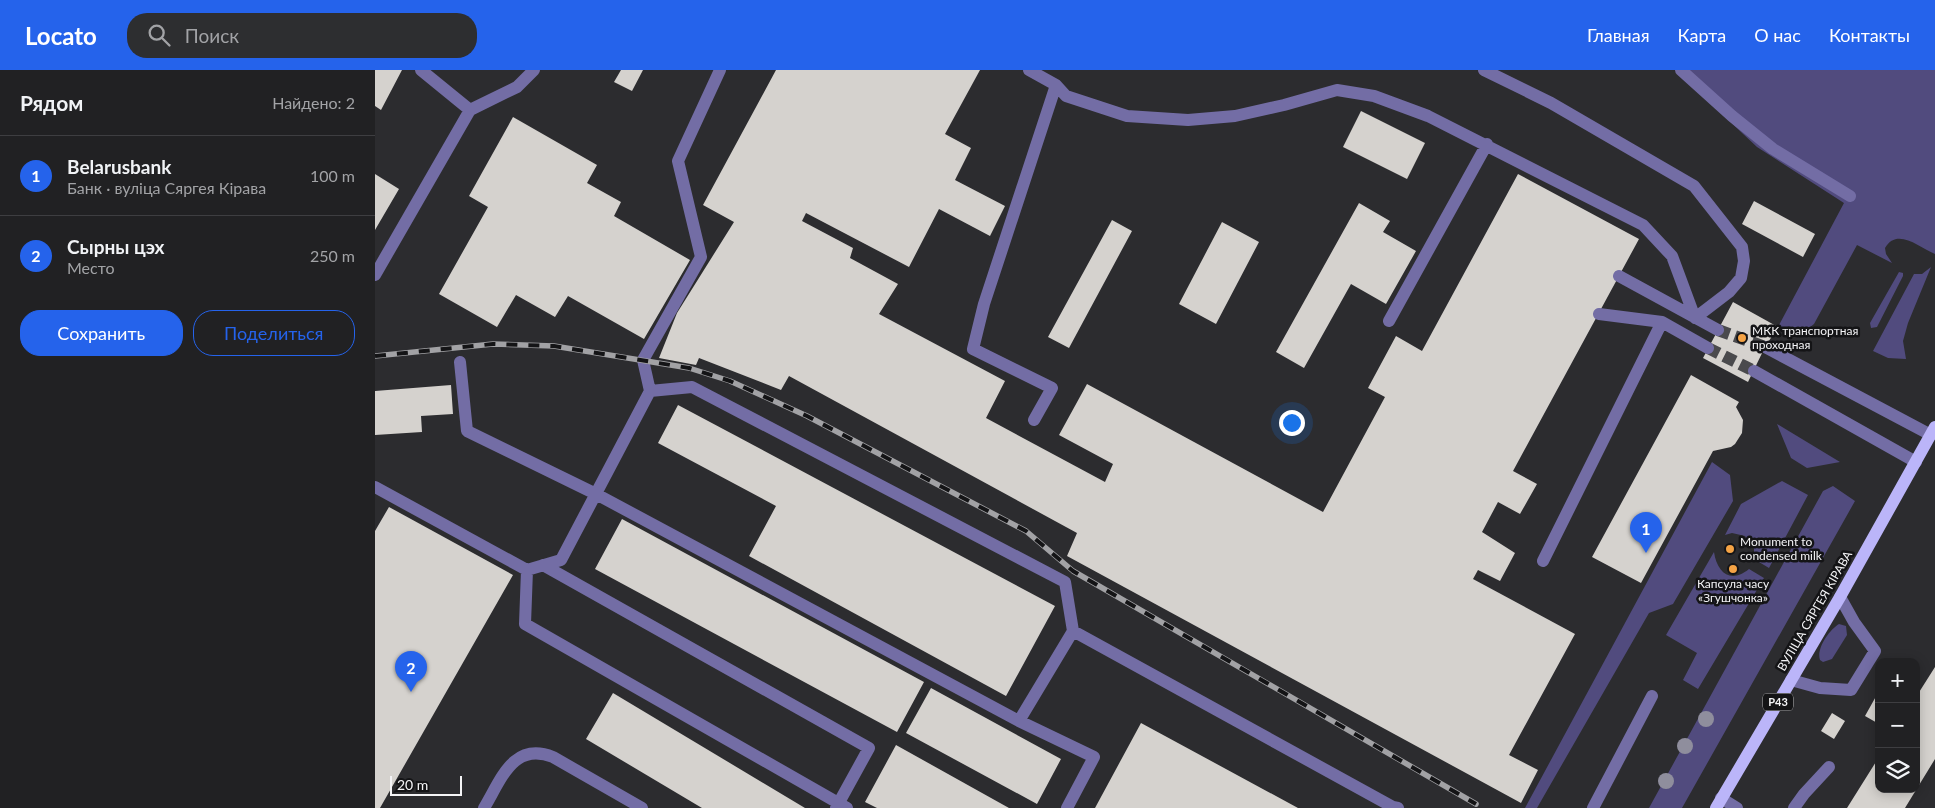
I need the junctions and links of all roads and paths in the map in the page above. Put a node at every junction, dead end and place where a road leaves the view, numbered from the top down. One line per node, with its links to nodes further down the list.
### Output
1 (421, 70): 8 (lane)
2 (534, 70): 8 (lane)
3 (720, 70): 22 (lane)
4 (1029, 70): 7 (lane)
5 (1484, 70): 14 (lane)
6 (1681, 70): 10 (lane)
7 (1056, 85): 9 (lane); 23 (lane)
8 (470, 110): 11 (lane)
9 (1487, 144): 14 (lane); 15 (lane)
10 (1850, 196)
11 (375, 276)
12 (1619, 276): 14 (lane)
13 (1599, 314): 16 (lane)
14 (1695, 318): 17 (lane)
15 (1389, 321)
16 (1662, 322): 19 (lane); 28 (lane)
17 (1718, 330)
18 (1765, 347): 24 (lane)
19 (1708, 348)
20 (461, 362): 27 (lane)
21 (1754, 371): 25 (lane)
22 (650, 391): 27 (lane); 32 (lane)
23 (1034, 420)
24 (1933, 431): 25 (main road, ВУЛІЦА СЯРГЕЯ КІРАВА / Р43)
25 (1916, 462): 31 (main road, ВУЛІЦА СЯРГЕЯ КІРАВА / Р43)
26 (375, 487): 30 (lane)
27 (596, 494): 29 (lane); 35 (lane)
28 (1543, 561)
29 (543, 565): 30 (lane); 38 (lane)
30 (527, 570): 38 (lane)
31 (1840, 597): 33 (main road, ВУЛІЦА СЯРГЕЯ КІРАВА / Р43); 33 (lane)
32 (1073, 631): 35 (lane); 42 (lane)
33 (1791, 680): 37 (main road, ВУЛІЦА СЯРГЕЯ КІРАВА / Р43)
34 (1652, 696): 43 (lane)
35 (1019, 721): 41 (lane)
36 (1829, 767): 45 (lane)
37 (1718, 803): 44 (lane)
38 (841, 806)
39 (484, 808): 40 (lane)
40 (642, 808)
41 (1067, 808)
42 (1395, 808)
43 (1593, 808)
44 (1737, 808)
45 (1794, 808)

